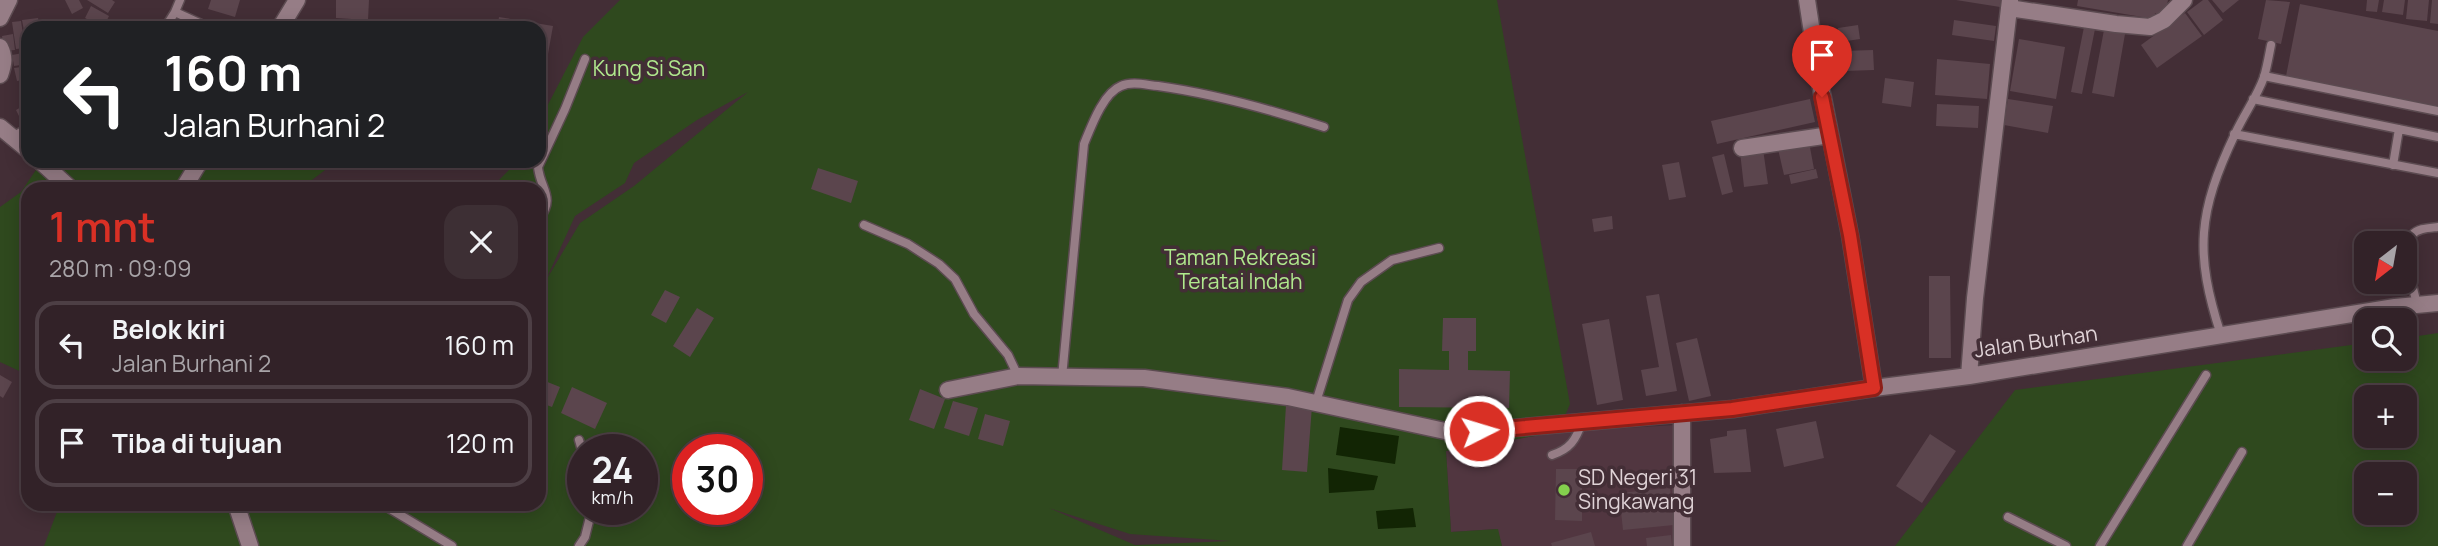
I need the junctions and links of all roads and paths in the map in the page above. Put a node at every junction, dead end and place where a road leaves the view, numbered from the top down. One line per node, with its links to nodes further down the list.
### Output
1 (9, 0): 8 (street)
2 (180, 0): 7 (lane)
3 (297, 0): 11 (street)
4 (1807, 0): 23 (street)
5 (2184, 0): 6 (street)
6 (2009, 4): 40 (street, Jalan Burhan)
7 (175, 12): 9 (lane); 10 (lane)
8 (0, 18)
9 (169, 21)
10 (195, 21)
11 (284, 21)
12 (2271, 45): 16 (lane)
13 (0, 47): 15 (street)
14 (585, 59): 27 (lane)
15 (0, 75)
16 (2264, 76): 17 (lane); 18 (lane)
17 (2253, 99): 20 (lane); 22 (lane)
18 (2438, 111)
19 (1324, 127): 41 (lane)
20 (2399, 129): 24 (lane); 28 (lane)
21 (7, 132): 25 (street)
22 (2234, 134): 28 (lane); 37 (lane)
23 (1830, 135): 26 (street); 42 (street)
24 (2438, 137)
25 (21, 144)
26 (1742, 148)
27 (546, 150)
28 (2393, 165): 30 (lane)
29 (48, 168): 31 (street)
30 (2438, 173)
31 (63, 182)
32 (864, 225): 39 (lane)
33 (2438, 227): 36 (lane)
34 (1439, 248): 44 (lane)
35 (2438, 303): 36 (street, Jalan Burhan)
36 (2417, 305): 37 (street, Jalan Burhan)
37 (2221, 335): 40 (street, Jalan Burhan)
38 (2206, 374): 58 (lane)
39 (1018, 376): 41 (street); 43 (street)
40 (1969, 376): 42 (street)
41 (1062, 377): 44 (street)
42 (1874, 388): 45 (street)
43 (948, 390)
44 (1316, 402): 46 (street)
45 (1682, 413): 46 (street); 56 (street)
46 (1582, 422): 48 (lane)
47 (2242, 452): 59 (lane)
48 (1552, 455)
49 (238, 511): 53 (street)
50 (394, 511): 54 (lane)
51 (2008, 517): 57 (lane)
52 (587, 525): 55 (lane)
53 (250, 546)
54 (452, 546)
55 (579, 546)
56 (1682, 546)
57 (2066, 546)
58 (2100, 546)
59 (2187, 546)

